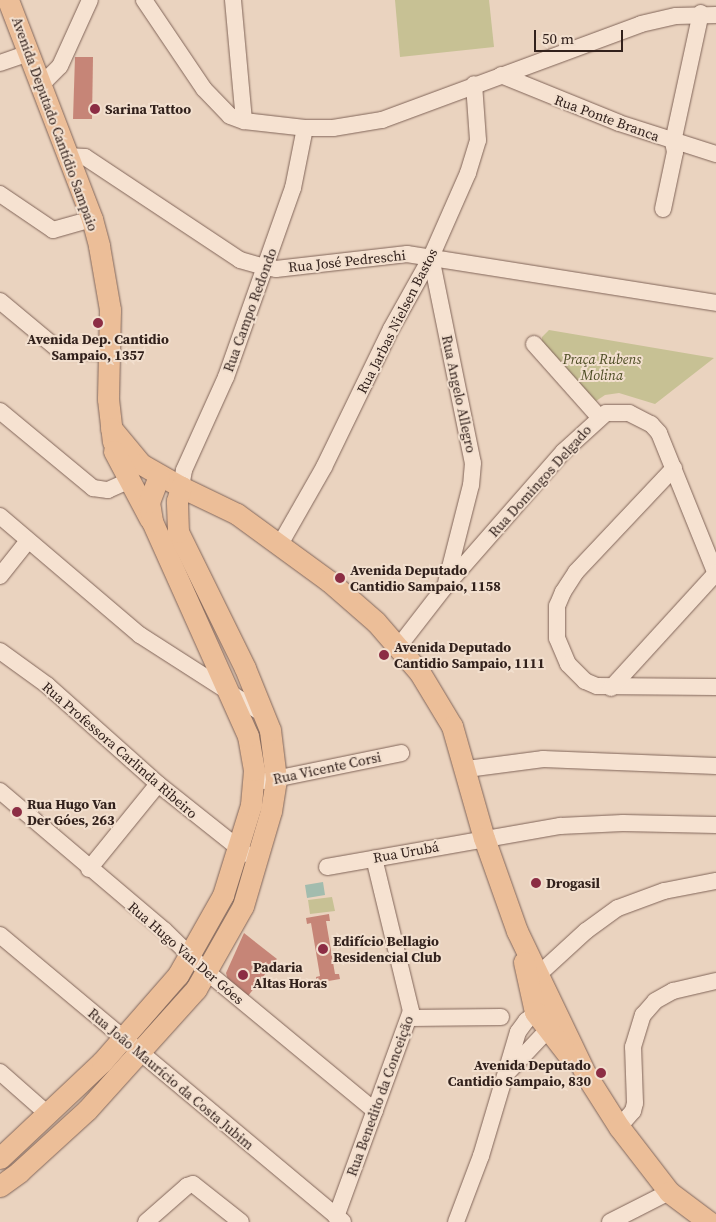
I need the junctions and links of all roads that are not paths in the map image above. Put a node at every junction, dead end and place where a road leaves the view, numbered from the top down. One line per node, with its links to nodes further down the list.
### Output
1 (8, 0): 6 (main road, Avenida Deputado Cantídio Sampaio)
2 (90, 0): 9 (street)
3 (144, 0): 11 (street)
4 (233, 0): 11 (street)
5 (712, 11): 8 (street); 13 (street)
6 (29, 53): 7 (street); 9 (main road, Avenida Deputado Cantídio Sampaio)
7 (0, 63)
8 (501, 76): 10 (street); 13 (street, Rua Ponte Branca)
9 (42, 84): 15 (main road, Avenida Deputado Cantídio Sampaio)
10 (474, 84): 12 (street); 19 (street, Rua Jarbas Nielsen Bastos)
11 (244, 121): 12 (street)
12 (305, 128): 20 (street, Rua Campo Redondo)
13 (673, 142): 14 (street, Rua Ponte Branca); 17 (street)
14 (716, 154)
15 (67, 156): 18 (main road, Avenida Deputado Cantídio Sampaio); 20 (street, Rua José Pedreschi)
16 (0, 194): 18 (street)
17 (663, 209)
18 (92, 219): 24 (main road, Avenida Deputado Cantídio Sampaio)
19 (431, 258): 20 (street, Rua José Pedreschi); 22 (street, Rua José Pedreschi); 36 (street, Rua Jarbas Nielsen Bastos); 39 (street, Rua Angelo Allegro)
20 (265, 266): 32 (street, Rua Campo Redondo)
21 (0, 301): 24 (street)
22 (716, 304)
23 (534, 344): 26 (street)
24 (109, 354): 27 (main road, Avenida Deputado Cantídio Sampaio)
25 (0, 411): 30 (street)
26 (599, 417): 29 (street, Rua Domingos Delgado); 39 (street, Rua Domingos Delgado)
27 (111, 428): 28 (main road, Avenida Deputado Cantídio Sampaio); 31 (main road)
28 (114, 450): 30 (main road); 31 (main road)
29 (674, 468): 37 (street, Rua Domingos Delgado); 43 (street)
30 (128, 481): 34 (main road)
31 (156, 483): 32 (main road); 34 (main road)
32 (179, 494): 36 (main road); 45 (main road)
33 (0, 516): 35 (street)
34 (152, 521): 44 (main road)
35 (27, 542): 38 (street); 44 (street)
36 (277, 544): 40 (main road)
37 (716, 574): 43 (street)
38 (0, 576)
39 (444, 588): 40 (street, Rua Domingos Delgado)
40 (399, 646): 48 (main road)
41 (0, 651): 50 (street, Rua Professora Carlinda Ribeiro)
42 (716, 687): 43 (street)
43 (611, 688)
44 (231, 693): 45 (street); 51 (main road)
45 (266, 716): 49 (main road)
46 (401, 753): 49 (street, Rua Vicente Corsi)
47 (716, 766): 48 (street)
48 (467, 769): 54 (main road)
49 (276, 778): 51 (street, Rua Vicente Corsi); 57 (main road)
50 (158, 784): 55 (street, Rua Professora Carlinda Ribeiro); 59 (street)
51 (254, 785): 55 (main road)
52 (0, 791): 59 (street, Rua Hugo Van Der Góes)
53 (716, 825): 54 (street, Rua Urubá)
54 (484, 838): 56 (street, Rua Urubá); 61 (main road)
55 (239, 851): 57 (street, Rua Professora Carlinda Ribeiro); 63 (main road)
56 (374, 858): 58 (street, Rua Urubá); 69 (street, Rua Benedito da Conceição)
57 (259, 860): 64 (main road)
58 (327, 867)
59 (89, 869): 63 (street, Rua Hugo Van Der Góes)
60 (716, 880): 65 (street)
61 (517, 931): 65 (main road); 67 (main road)
62 (0, 935): 70 (street, Rua João Maurício da Costa Jubim)
63 (190, 955): 64 (street, Rua Hugo Van Der Góes); 70 (main road)
64 (206, 972): 71 (main road); 74 (street, Rua Hugo Van Der Góes)
65 (539, 974): 67 (main road)
66 (716, 982): 76 (street)
67 (548, 1016): 73 (street); 73 (street); 76 (main road)
68 (500, 1017): 69 (street)
69 (410, 1018): 74 (street, Rua Benedito da Conceição)
70 (124, 1039): 71 (street, Rua João Maurício da Costa Jubim); 75 (main road)
71 (141, 1053): 78 (main road); 80 (street, Rua João Maurício da Costa Jubim)
72 (0, 1072): 75 (street)
73 (505, 1076): 83 (street)
74 (375, 1112): 80 (street, Rua Benedito da Conceição)
75 (49, 1115): 77 (main road)
76 (619, 1126): 79 (main road)
77 (0, 1158)
78 (0, 1186)
79 (669, 1192): 84 (street); 85 (main road)
80 (340, 1219)
81 (146, 1222): 82 (street)
82 (241, 1222)
83 (456, 1222)
84 (610, 1222)
85 (709, 1222)

